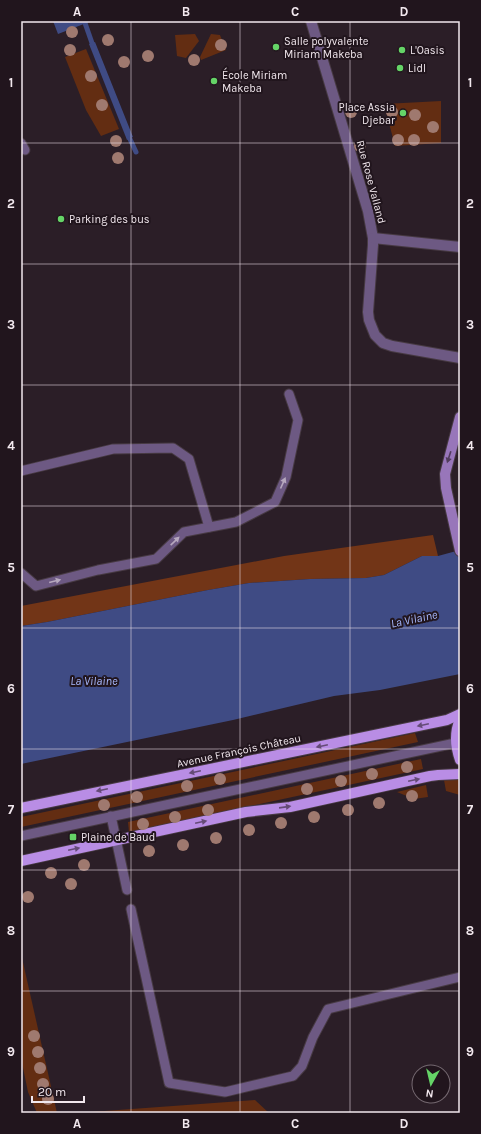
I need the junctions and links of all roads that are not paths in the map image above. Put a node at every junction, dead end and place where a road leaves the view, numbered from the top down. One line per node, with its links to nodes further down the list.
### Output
1 (311, 21): 2 (street, Rue Rose Valland)
2 (373, 238): 3 (street); 4 (street, Rue Rose Valland)
3 (460, 247)
4 (460, 358)
5 (289, 394): 8 (lane, one-way to 5)
6 (460, 420): 9 (street, one-way to 9)
7 (21, 471): 8 (lane)
8 (209, 527): 10 (lane, one-way to 8)
9 (460, 551)
10 (21, 573)
11 (460, 714): 16 (main road, Avenue François Château, one-way to 16)
12 (460, 719): 13 (main road)
13 (458, 742): 14 (main road); 17 (lane)
14 (460, 760)
15 (460, 774): 19 (main road, one-way to 15)
16 (21, 808)
17 (111, 816): 18 (lane); 19 (lane)
18 (21, 836)
19 (116, 840): 20 (main road, one-way to 19); 21 (lane)
20 (21, 861)
21 (127, 890)
22 (131, 909): 23 (lane)
23 (460, 977)

